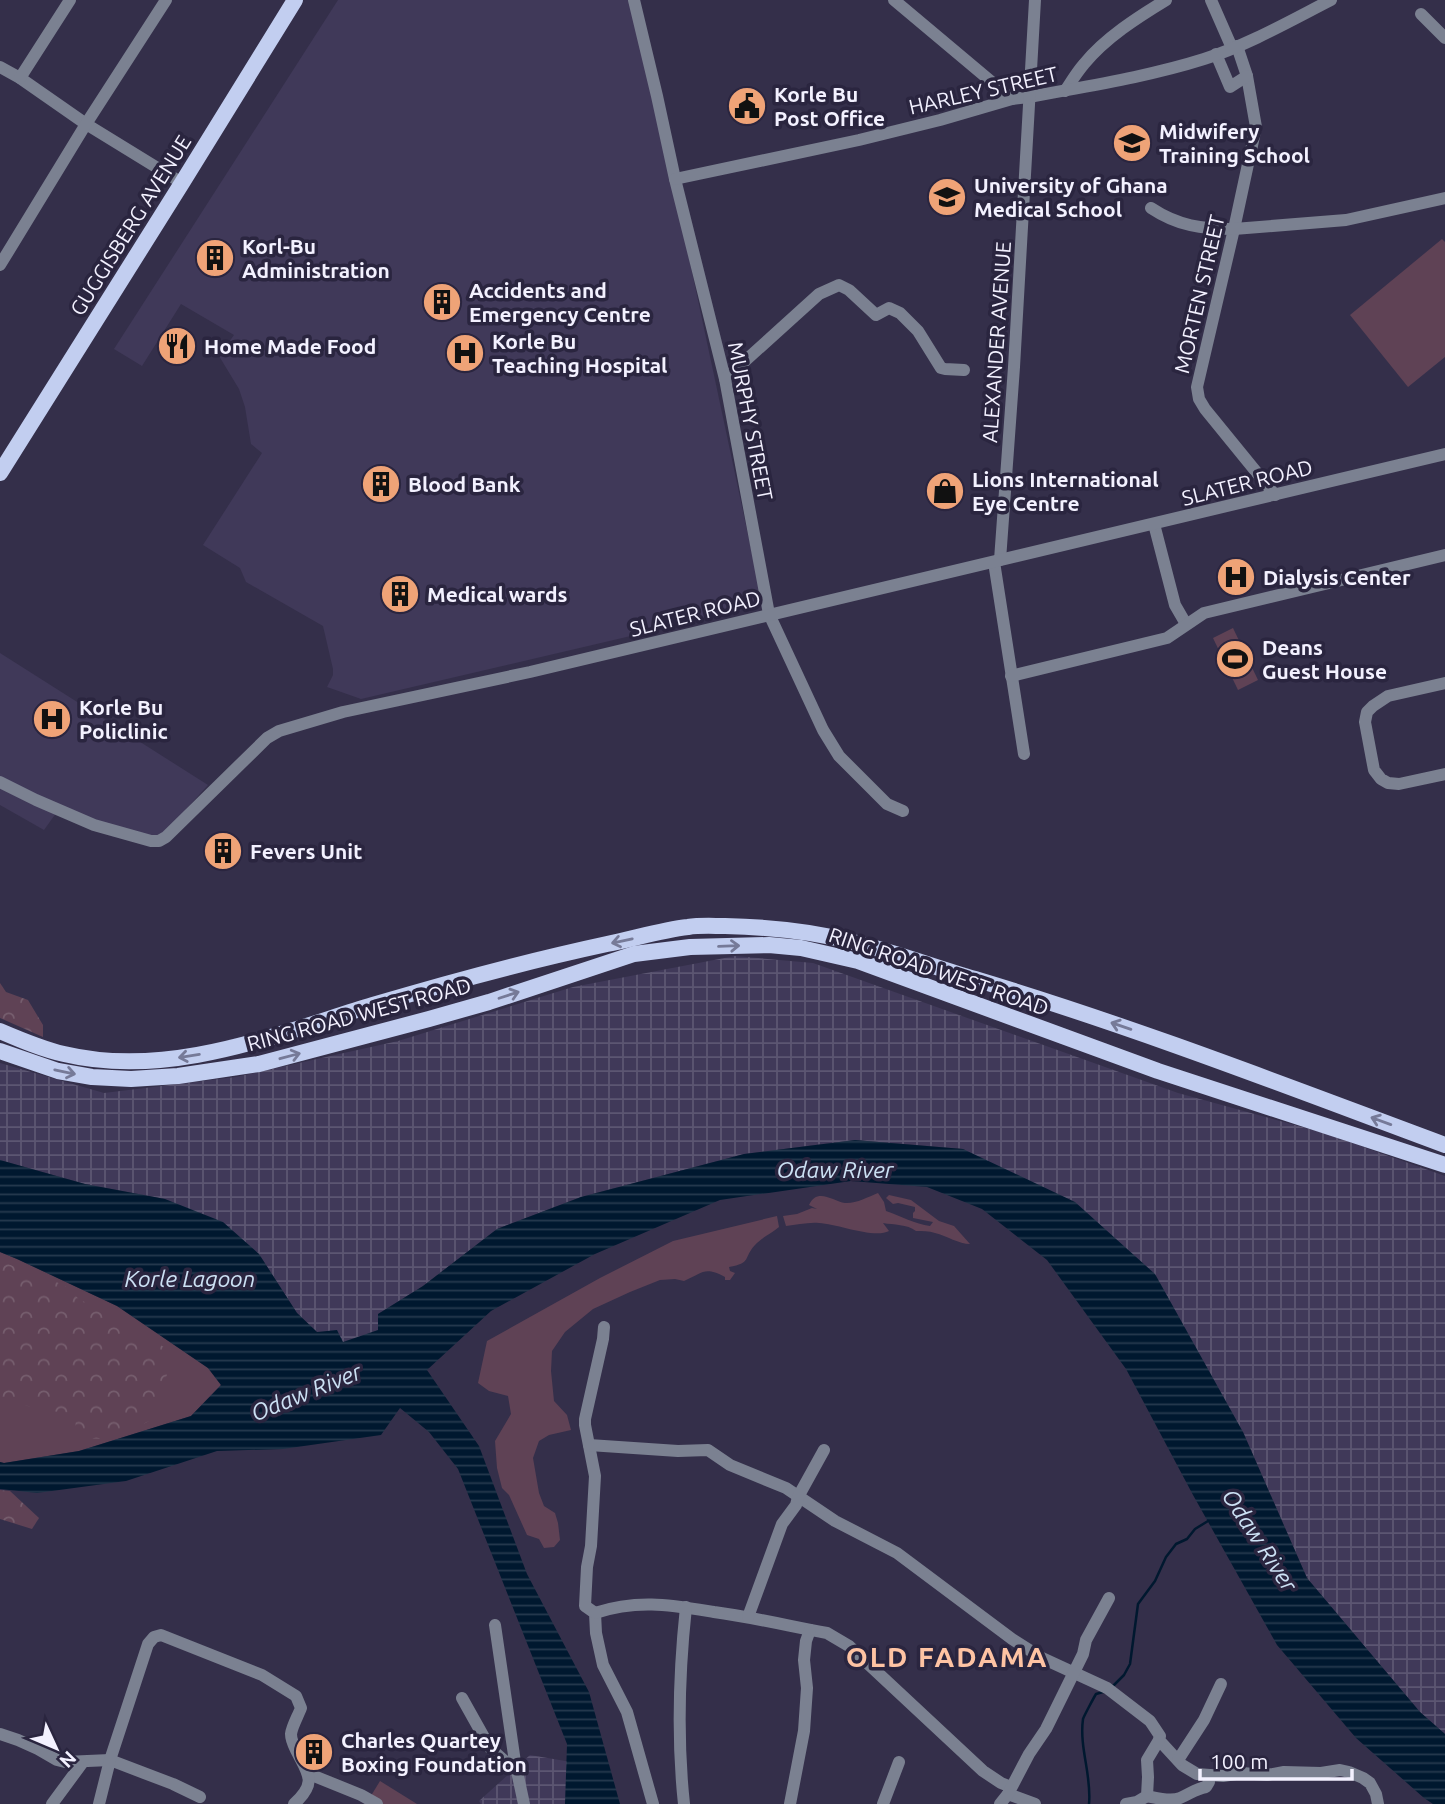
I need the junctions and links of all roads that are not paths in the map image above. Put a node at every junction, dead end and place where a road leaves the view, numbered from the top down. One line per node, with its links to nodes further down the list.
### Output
1 (70, 0): 16 (street)
2 (166, 0): 20 (street)
3 (295, 0): 22 (main road, GUGGISBERG AVENUE)
4 (634, 0): 21 (street, MURPHY STREET)
5 (894, 0): 19 (street)
6 (1035, 0): 18 (street, ALEXANDER AVENUE)
7 (1166, 0): 17 (street)
8 (1211, 0): 12 (street, MORTEN STREET)
9 (1331, 0): 12 (street, HARLEY STREET)
10 (1421, 13): 11 (street)
11 (1445, 38)
12 (1235, 47): 13 (street, HARLEY STREET); 15 (street, MORTEN STREET)
13 (1216, 54): 15 (street); 17 (street, HARLEY STREET)
14 (0, 67): 16 (street)
15 (1247, 76): 25 (street, MORTEN STREET)
16 (20, 78): 20 (street)
17 (1065, 91): 18 (street, HARLEY STREET)
18 (1029, 97): 19 (street, HARLEY STREET); 34 (street, ALEXANDER AVENUE)
19 (1012, 99): 21 (street, HARLEY STREET)
20 (86, 124): 22 (street); 26 (street)
21 (675, 179): 28 (street, MURPHY STREET)
22 (183, 183): 30 (main road, GUGGISBERG AVENUE)
23 (1445, 198): 25 (street)
24 (1151, 208): 25 (street)
25 (1234, 229): 31 (street, MORTEN STREET)
26 (0, 265)
27 (964, 370): 28 (street)
28 (725, 379): 35 (street, MURPHY STREET)
29 (1445, 454): 31 (street, SLATER ROAD)
30 (0, 473)
31 (1275, 495): 32 (street, SLATER ROAD)
32 (1154, 524): 34 (street, SLATER ROAD); 36 (street)
33 (1445, 555): 36 (street)
34 (997, 561): 35 (street, SLATER ROAD); 37 (street, ALEXANDER AVENUE)
35 (769, 614): 41 (street, SLATER ROAD); 42 (street, MURPHY STREET)
36 (1186, 624): 37 (street)
37 (1011, 676): 39 (street, ALEXANDER AVENUE)
38 (1445, 683): 40 (street)
39 (1024, 754)
40 (1445, 774)
41 (0, 782)
42 (903, 811)
43 (0, 1031): 44 (main road, RING ROAD WEST ROAD, one-way to 43)
44 (1167, 1041): 46 (main road); 47 (main road, RING ROAD WEST ROAD, one-way to 44)
45 (0, 1051): 46 (main road, RING ROAD WEST ROAD, one-way to 46)
46 (1158, 1071): 48 (main road, RING ROAD WEST ROAD)
47 (1445, 1145)
48 (1445, 1165)
49 (604, 1327): 50 (street)
50 (593, 1446): 52 (street); 55 (street)
51 (824, 1450): 52 (street)
52 (798, 1497): 56 (street); 59 (street)
53 (1109, 1598): 59 (street)
54 (686, 1607): 55 (street); 56 (street); 81 (street)
55 (595, 1614): 80 (street)
56 (748, 1617): 58 (street)
57 (495, 1625): 68 (street)
58 (810, 1630): 71 (street); 82 (street)
59 (1074, 1672): 63 (street); 71 (street)
60 (1221, 1684): 65 (street)
61 (462, 1698): 68 (street)
62 (0, 1734): 66 (street)
63 (1159, 1740): 65 (street); 72 (street)
64 (110, 1760): 66 (street); 69 (street); 73 (street); 76 (street)
65 (1178, 1760): 70 (street)
66 (83, 1762): 75 (street)
67 (899, 1762): 83 (street)
68 (517, 1772): 79 (street)
69 (309, 1774): 77 (street); 78 (street)
70 (1209, 1775): 74 (street); 86 (street)
71 (1006, 1795): 84 (street)
72 (1147, 1796): 74 (street); 85 (street)
73 (200, 1797)
74 (1175, 1802)
75 (52, 1804)
76 (99, 1804)
77 (294, 1804)
78 (377, 1804)
79 (524, 1804)
80 (653, 1804)
81 (684, 1804)
82 (790, 1804)
83 (883, 1804)
84 (1034, 1804)
85 (1126, 1804)
86 (1378, 1804)

